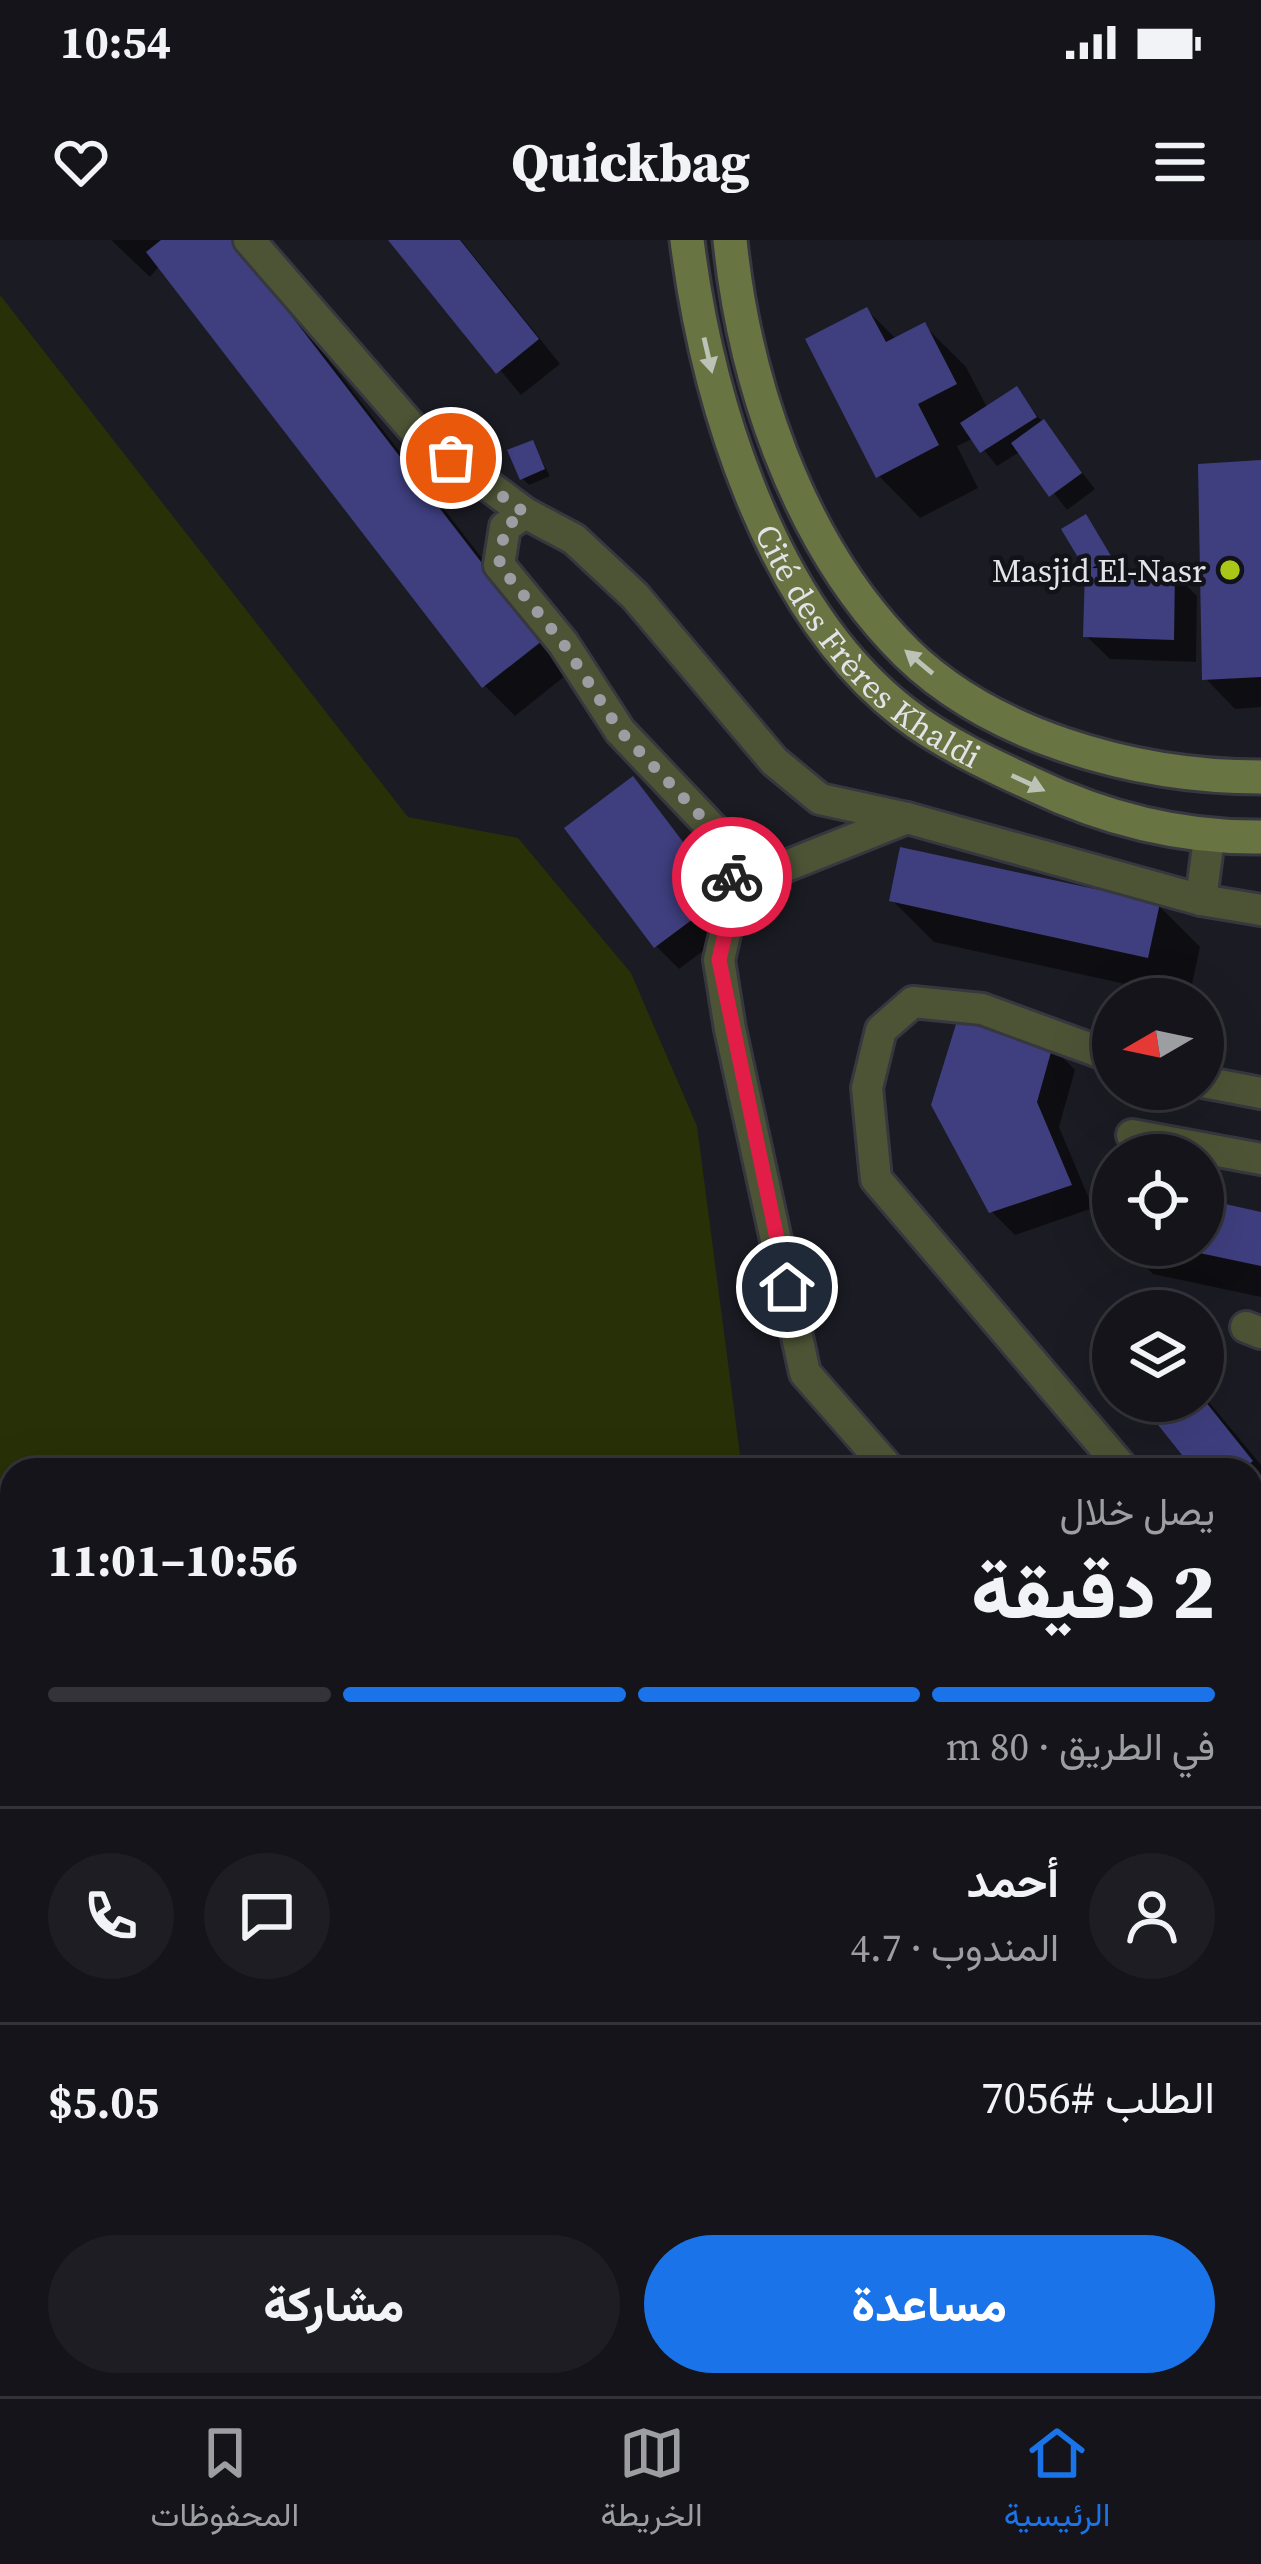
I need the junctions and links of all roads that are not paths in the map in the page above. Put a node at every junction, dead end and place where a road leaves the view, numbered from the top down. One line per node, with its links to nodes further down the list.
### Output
1 (249, 240): 4 (street)
2 (687, 240): 8 (main road, Cité des Frères Khaldi, one-way to 8)
3 (730, 240): 5 (main road, Cité des Frères Khaldi, one-way to 3)
4 (525, 513): 6 (street); 9 (street)
5 (1261, 777)
6 (907, 818): 9 (street); 10 (street)
7 (1261, 837): 8 (main road, Cité des Frères Khaldi)
8 (1209, 838): 10 (street)
9 (736, 886): 17 (street)
10 (1201, 900): 11 (street)
11 (1261, 910)
12 (1092, 1050): 18 (street)
13 (1224, 1086): 14 (street)
14 (1261, 1094)
15 (1224, 1153): 16 (street)
16 (1261, 1160)
17 (880, 1458)
18 (1114, 1458)

